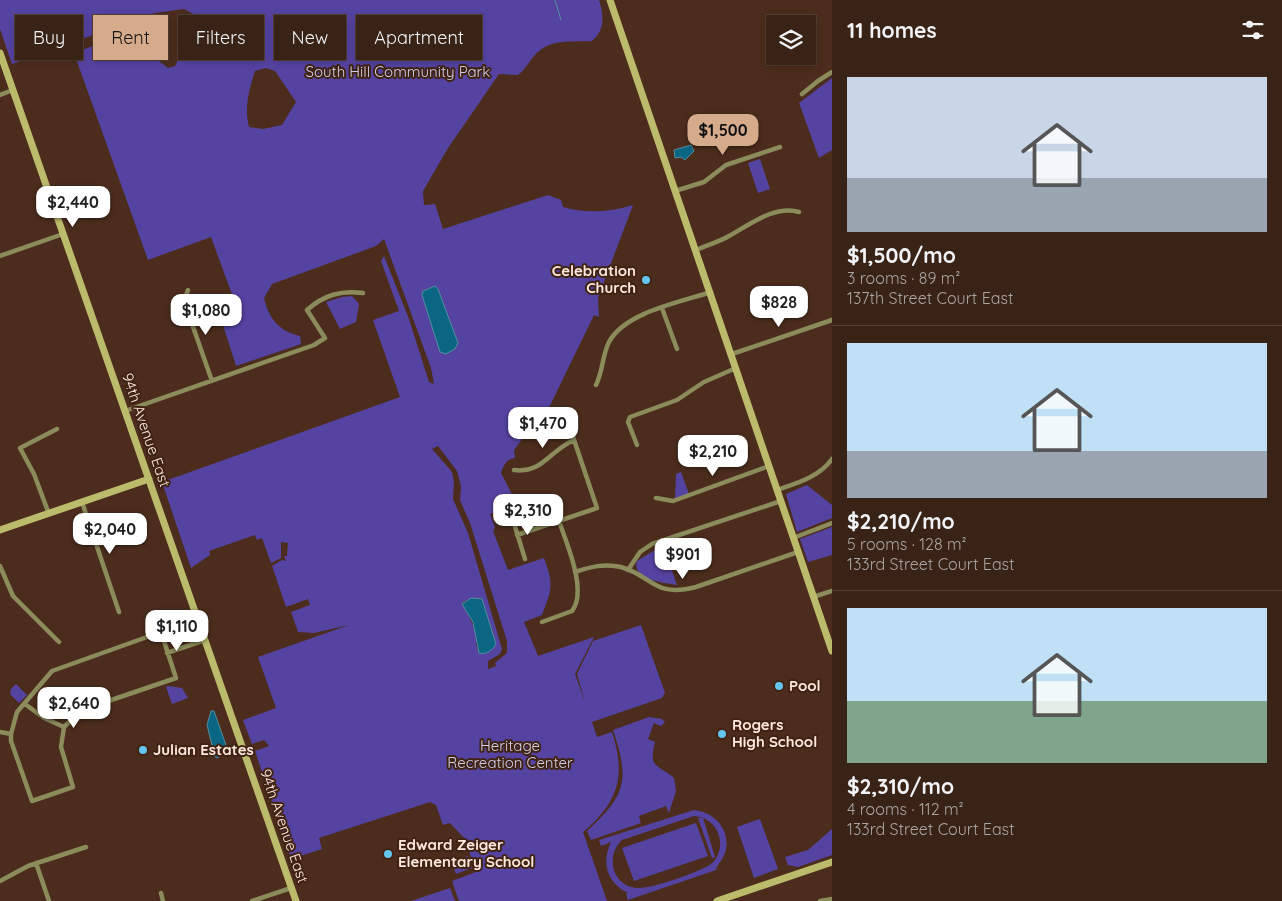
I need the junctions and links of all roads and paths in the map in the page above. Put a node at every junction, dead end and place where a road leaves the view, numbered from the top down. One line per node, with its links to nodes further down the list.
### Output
1 (610, 0): 8 (street)
2 (0, 53): 4 (street, 94th Avenue East)
3 (832, 72): 5 (street)
4 (13, 90): 6 (street); 10 (street, 94th Avenue East)
5 (802, 94)
6 (0, 95)
7 (780, 147): 8 (street)
8 (675, 191): 11 (street)
9 (798, 212): 11 (street)
10 (63, 234): 12 (street); 23 (street, 94th Avenue East)
11 (696, 250): 14 (street)
12 (0, 256)
13 (188, 290): 21 (street)
14 (710, 292): 16 (street); 19 (street)
15 (363, 293): 21 (street)
16 (662, 308): 18 (street); 22 (street)
17 (832, 320): 19 (street)
18 (677, 349)
19 (732, 354): 20 (street)
20 (736, 368): 27 (street); 29 (street)
21 (212, 381): 23 (street)
22 (596, 385)
23 (125, 411): 31 (street, 94th Avenue East)
24 (568, 425): 26 (street)
25 (57, 429): 36 (street)
26 (574, 440): 30 (street); 38 (street)
27 (637, 446)
28 (832, 459): 32 (street)
29 (769, 466): 32 (street); 33 (street)
30 (514, 470)
31 (149, 479): 35 (street); 52 (street, 94th Avenue East)
32 (777, 490): 34 (street)
33 (656, 498)
34 (781, 501): 42 (street); 46 (street)
35 (82, 502): 36 (street); 50 (street)
36 (49, 514): 40 (street)
37 (513, 520): 41 (street)
38 (558, 521): 41 (street); 47 (street)
39 (832, 523): 42 (street)
40 (0, 530)
41 (518, 535): 44 (street)
42 (793, 538): 43 (street)
43 (798, 552): 46 (street); 49 (street)
44 (525, 559)
45 (0, 566): 53 (street)
46 (628, 570): 47 (street)
47 (576, 572): 51 (street)
48 (832, 590): 49 (street)
49 (813, 597): 54 (street)
50 (119, 612)
51 (542, 622)
52 (205, 640): 55 (street); 64 (street, 94th Avenue East)
53 (59, 642)
54 (832, 651)
55 (167, 654): 56 (street); 57 (street)
56 (25, 704): 57 (street); 59 (street)
57 (64, 727): 59 (street)
58 (0, 732): 59 (street)
59 (11, 734)
60 (86, 847): 62 (street)
61 (832, 862): 67 (street)
62 (36, 863): 63 (street); 68 (street)
63 (0, 881)
64 (291, 888): 70 (street); 71 (street, 94th Avenue East)
65 (161, 893): 69 (street)
66 (832, 898): 73 (street)
67 (729, 899): 72 (street)
68 (49, 901)
69 (163, 901)
70 (252, 901)
71 (296, 901)
72 (717, 901)
73 (820, 901)

